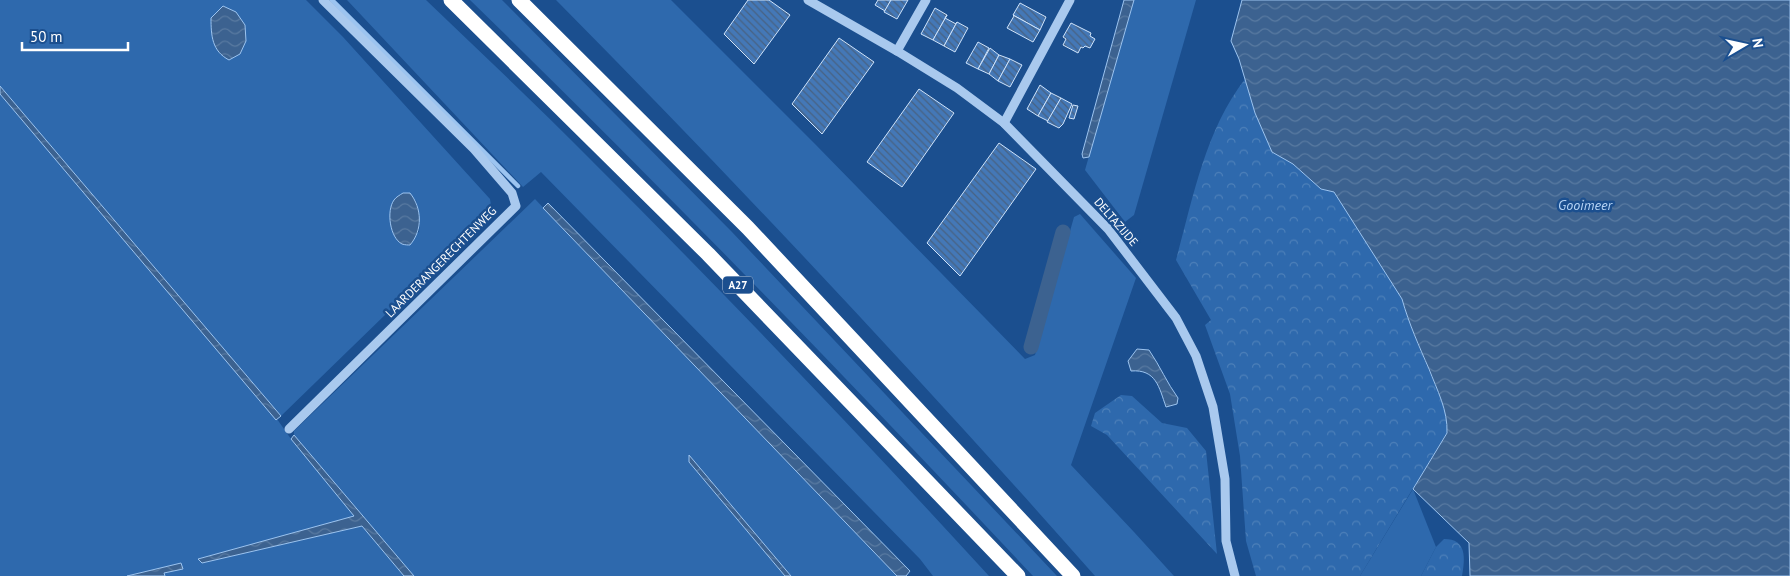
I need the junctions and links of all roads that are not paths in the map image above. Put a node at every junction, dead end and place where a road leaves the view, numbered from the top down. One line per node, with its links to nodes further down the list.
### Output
1 (323, 0): 9 (street, LAARDERANGERECHTENWEG)
2 (450, 0): 10 (highway, A27)
3 (519, 0): 11 (highway)
4 (808, 0): 7 (street, DELTAZIJDE)
5 (926, 0): 7 (street)
6 (1070, 0): 8 (street)
7 (897, 51): 8 (street, DELTAZIJDE)
8 (1004, 123): 12 (street, DELTAZIJDE)
9 (289, 429)
10 (1018, 576)
11 (1073, 576)
12 (1235, 576)

